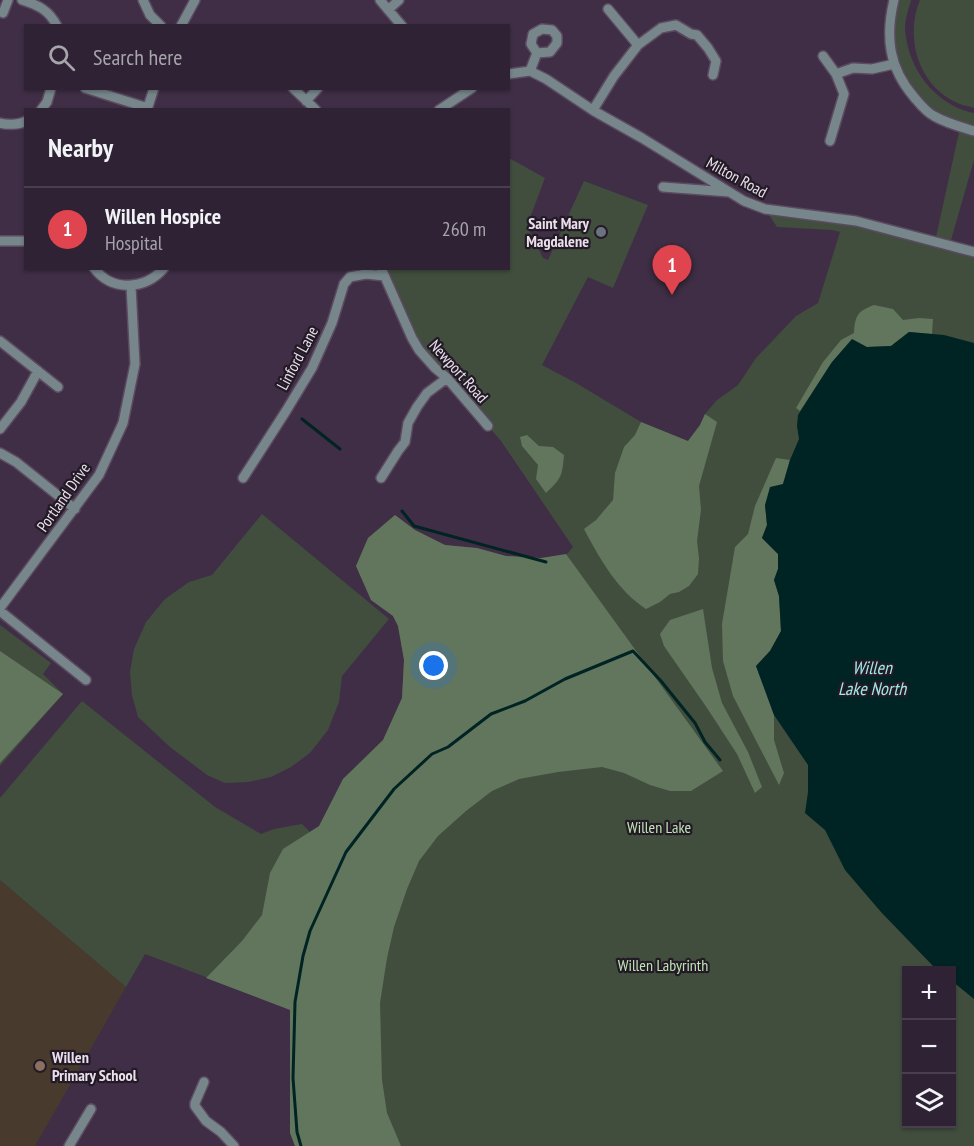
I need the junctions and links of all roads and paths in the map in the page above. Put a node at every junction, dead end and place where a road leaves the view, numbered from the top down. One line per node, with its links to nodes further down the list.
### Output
1 (8, 0): 10 (street)
2 (22, 0): 11 (street)
3 (143, 0): 12 (street)
4 (195, 0): 13 (street)
5 (380, 0): 9 (street)
6 (399, 0): 9 (street)
7 (894, 0): 18 (street)
8 (608, 9): 15 (street)
9 (388, 10): 14 (street)
10 (3, 13)
11 (56, 24)
12 (159, 24)
13 (182, 24)
14 (400, 24)
15 (638, 45): 22 (street); 35 (street)
16 (537, 53): 19 (street)
17 (823, 56): 21 (street)
18 (894, 64): 21 (street); 38 (street)
19 (530, 71): 20 (street); 35 (street, Milton Road)
20 (510, 74)
21 (836, 74): 39 (street)
22 (713, 75)
23 (50, 90): 30 (street)
24 (91, 90): 31 (street)
25 (153, 90): 32 (street)
26 (294, 90): 29 (street)
27 (316, 90): 29 (street)
28 (469, 90): 34 (street)
29 (306, 101): 33 (street)
30 (42, 108)
31 (145, 108)
32 (148, 108)
33 (314, 108)
34 (442, 108)
35 (592, 110): 41 (street, Milton Road)
36 (24, 122): 37 (street)
37 (0, 123)
38 (970, 130)
39 (830, 141)
40 (663, 187): 41 (street)
41 (730, 192): 44 (street, Milton Road)
42 (0, 241): 43 (street)
43 (24, 241)
44 (974, 252)
45 (95, 270): 48 (street)
46 (162, 270): 48 (street)
47 (383, 272): 51 (street, Newport Road); 56 (street, Linford Lane)
48 (131, 286): 58 (street, Portland Drive)
49 (0, 341): 50 (street)
50 (38, 371): 52 (street); 54 (street)
51 (447, 378): 53 (street, Newport Road); 57 (street)
52 (58, 387)
53 (488, 426)
54 (0, 429)
55 (0, 453): 58 (street)
56 (243, 478)
57 (381, 478)
58 (75, 509): 59 (street, Portland Drive)
59 (0, 609): 60 (street, Portland Drive)
60 (86, 680)
61 (204, 1082): 64 (street)
62 (91, 1109): 63 (street)
63 (69, 1146)
64 (234, 1146)

